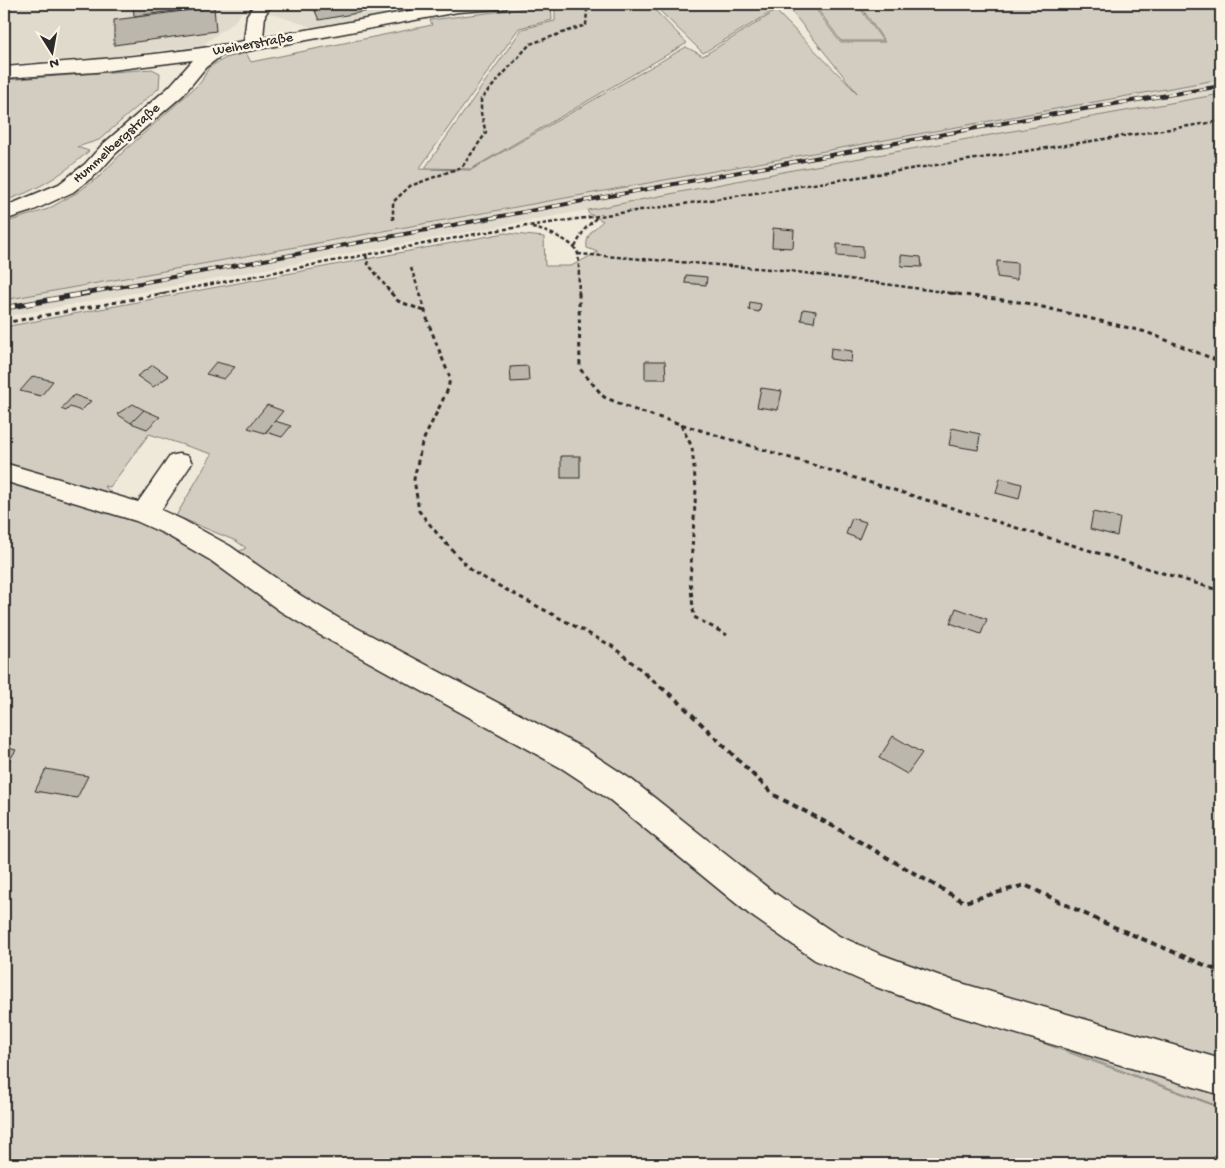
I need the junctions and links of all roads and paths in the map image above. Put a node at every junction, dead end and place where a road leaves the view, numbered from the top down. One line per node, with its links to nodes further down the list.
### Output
1 (262, 4): 6 (street)
2 (500, 4): 6 (street, Weiherstraße)
3 (566, 4): 12 (path)
4 (784, 4): 5 (path)
5 (790, 11)
6 (253, 45): 7 (street, Weiherstraße)
7 (215, 52): 8 (street, Weiherstraße); 10 (street, Hummelbergstraße)
8 (4, 72)
9 (1221, 120): 11 (path)
10 (4, 214)
11 (600, 215): 13 (path); 14 (path)
12 (393, 220)
13 (529, 227): 14 (path); 16 (path)
14 (575, 246): 15 (path)
15 (578, 254): 20 (path); 21 (path)
16 (366, 255): 18 (path); 19 (path)
17 (411, 268): 18 (path)
18 (427, 312): 27 (path)
19 (4, 323)
20 (1221, 362)
21 (680, 424): 25 (path); 26 (path)
22 (179, 463): 24 (street)
23 (4, 472): 24 (street)
24 (144, 514): 28 (street)
25 (1221, 591)
26 (727, 635)
27 (1221, 972)
28 (1221, 1077)

